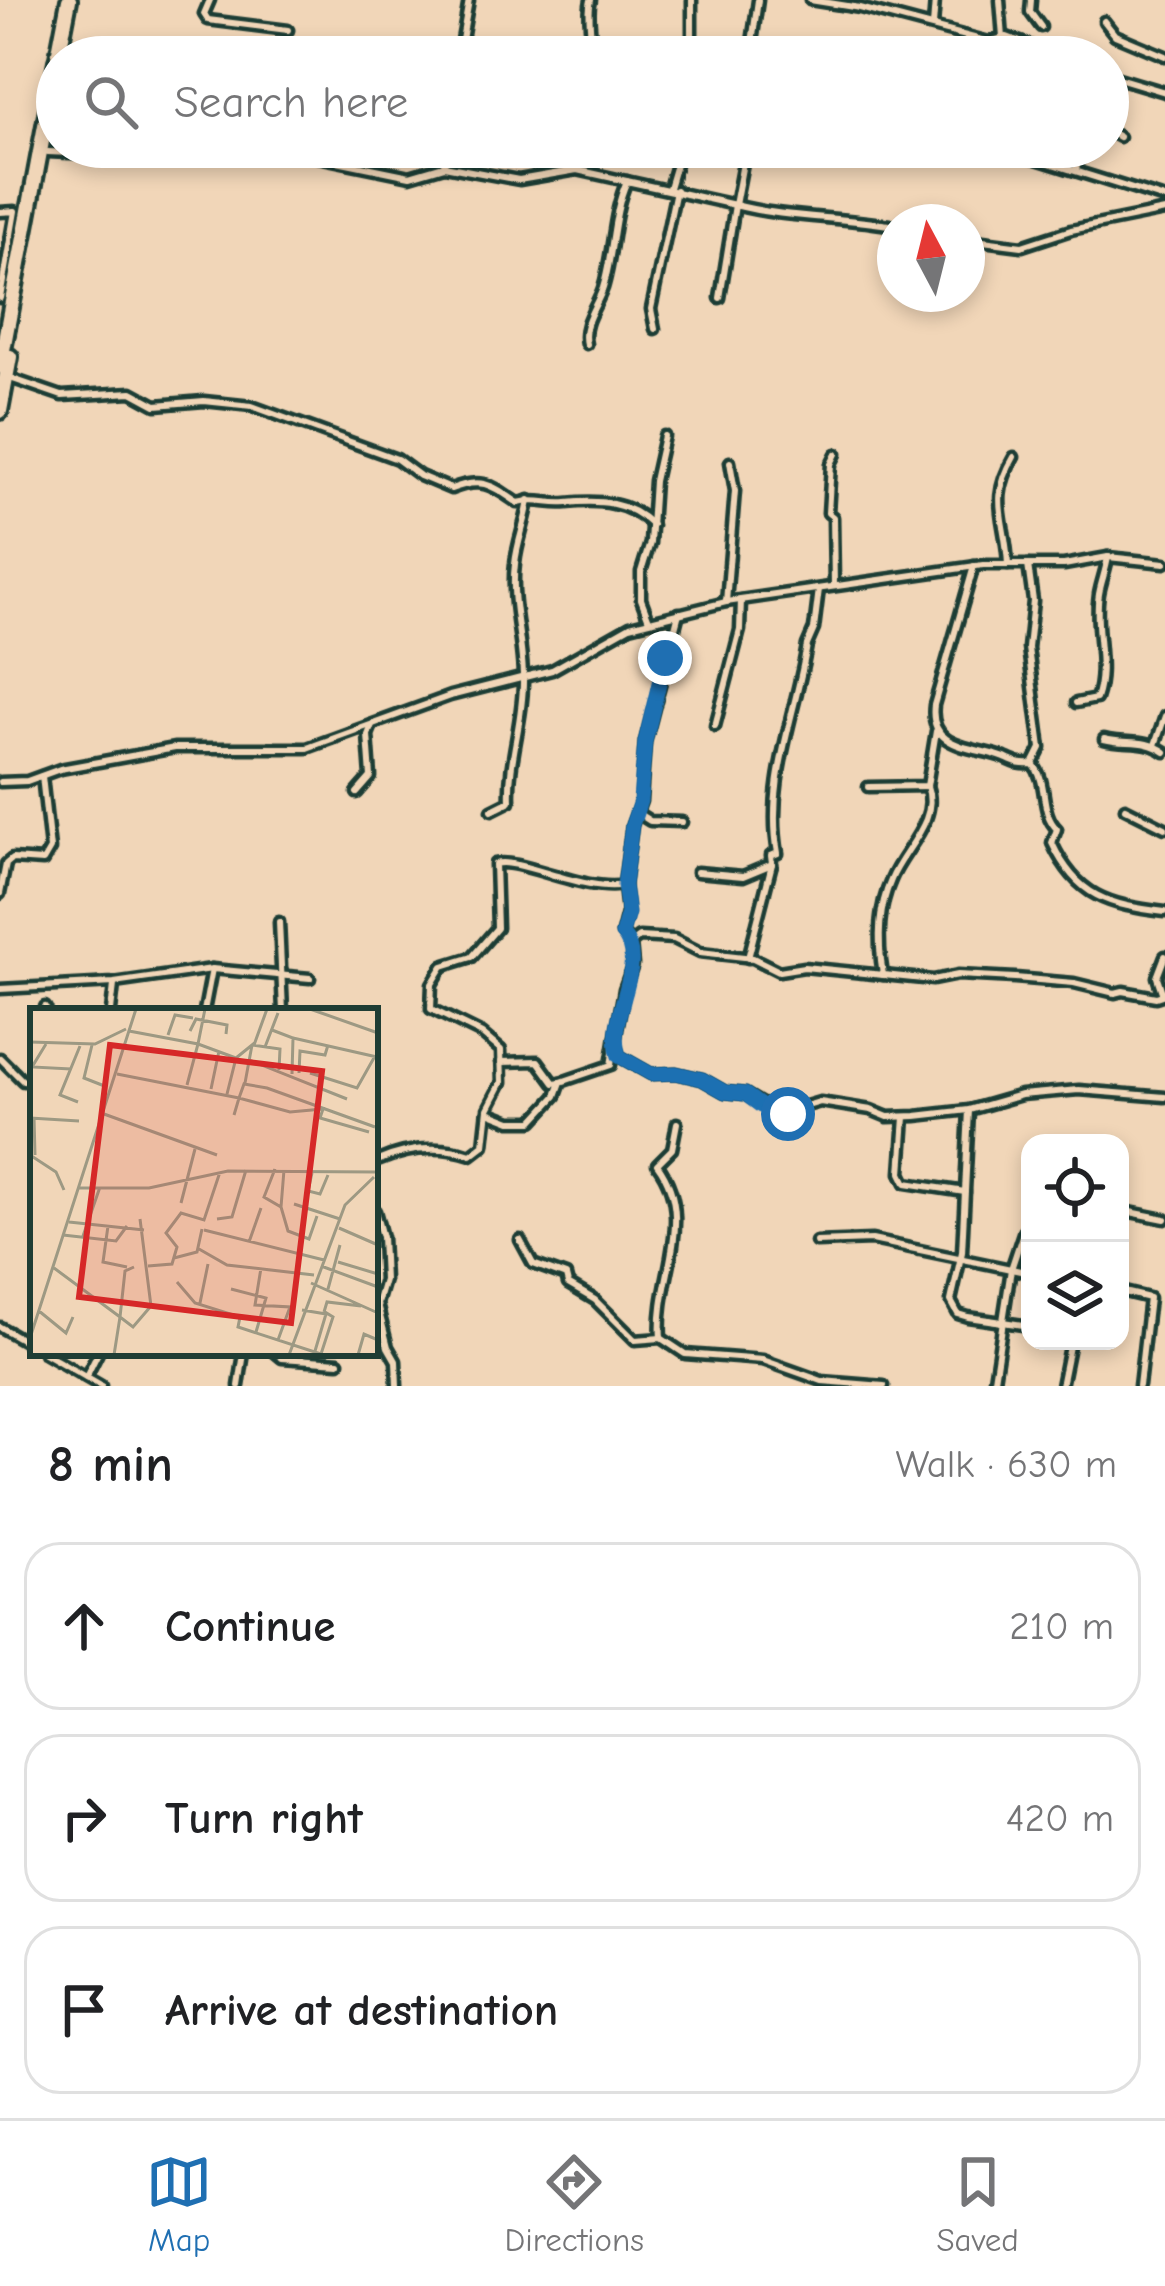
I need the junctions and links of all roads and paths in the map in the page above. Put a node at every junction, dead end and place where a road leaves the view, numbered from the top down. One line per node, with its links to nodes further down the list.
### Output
1 (69, 0): 17 (highway)
2 (78, 0): 18 (highway)
3 (210, 0): 16 (street)
4 (469, 0): 19 (street)
5 (591, 0): 20 (street)
6 (692, 0): 21 (street)
7 (758, 0): 22 (street)
8 (810, 0): 12 (street)
9 (935, 0): 15 (street)
10 (1000, 0): 24 (street)
11 (1030, 0): 14 (street)
12 (862, 4): 15 (street)
13 (1104, 21): 25 (street)
14 (1041, 27)
15 (933, 28): 23 (street)
16 (288, 30)
17 (62, 36)
18 (72, 36)
19 (463, 36)
20 (592, 36)
21 (692, 36)
22 (753, 36)
23 (965, 36)
24 (1003, 36)
25 (1117, 36)
26 (1129, 41): 27 (street)
27 (1165, 56)
28 (1129, 81): 29 (street)
29 (1165, 92)
30 (36, 167): 51 (highway)
31 (45, 168): 53 (highway)
32 (371, 168): 33 (street)
33 (437, 168)
34 (455, 168): 39 (street)
35 (676, 168): 41 (street)
36 (742, 168): 43 (street)
37 (1072, 168): 38 (street)
38 (1076, 169): 42 (street)
39 (577, 170): 40 (street)
40 (627, 181): 41 (street); 52 (street)
41 (673, 189): 43 (street); 50 (street)
42 (1165, 199)
43 (735, 205): 46 (street); 49 (street)
44 (1165, 211): 47 (street)
45 (0, 212): 48 (street)
46 (877, 223)
47 (985, 242)
48 (0, 298)
49 (720, 298)
50 (656, 329)
51 (2, 343): 53 (highway)
52 (586, 344)
53 (3, 372): 54 (highway); 59 (street)
54 (0, 411)
55 (664, 436): 60 (street)
56 (836, 454): 68 (street)
57 (1014, 457): 65 (street)
58 (730, 462): 71 (street)
59 (530, 500): 61 (street); 74 (street)
60 (652, 507): 61 (street); 62 (street)
61 (640, 515): 62 (street)
62 (652, 525): 73 (street)
63 (1108, 557): 64 (street); 66 (street); 75 (street)
64 (1165, 563)
65 (1008, 565): 66 (street); 67 (street)
66 (1028, 565): 83 (street)
67 (974, 566): 68 (street); 79 (street)
68 (834, 586): 69 (street)
69 (818, 589): 70 (street); 94 (street)
70 (742, 600): 71 (street); 78 (street)
71 (726, 602): 72 (street)
72 (679, 613): 73 (street); 91 (street)
73 (650, 622): 74 (street)
74 (524, 677): 77 (street); 90 (street)
75 (1076, 704)
76 (1165, 716): 81 (street)
77 (372, 725): 84 (street); 88 (street)
78 (715, 725)
79 (936, 728): 83 (street); 86 (street)
80 (1104, 739): 81 (street)
81 (1155, 745): 82 (street)
82 (1165, 752)
83 (1033, 764): 98 (street)
84 (42, 776): 85 (street); 97 (street)
85 (0, 782)
86 (927, 785): 87 (street); 104 (street)
87 (868, 787)
88 (357, 794)
89 (1125, 808): 93 (street)
90 (492, 810)
91 (637, 810): 92 (street); 96 (street)
92 (682, 822)
93 (1165, 828)
94 (772, 864): 95 (street); 102 (street)
95 (697, 872)
96 (624, 885): 100 (street); 115 (street)
97 (0, 894)
98 (1165, 912)
99 (279, 922): 105 (street)
100 (631, 943): 102 (street); 113 (street)
101 (1165, 956): 109 (street)
102 (748, 958): 104 (street)
103 (212, 969): 105 (street); 107 (street); 111 (street)
104 (883, 975): 109 (street)
105 (279, 976): 106 (street); 112 (street)
106 (310, 978)
107 (114, 983): 108 (street); 110 (street)
108 (0, 989)
109 (1163, 993)
110 (111, 1008)
111 (205, 1008)
112 (283, 1008)
113 (616, 1046): 117 (street); 121 (street)
114 (0, 1058): 116 (street)
115 (501, 1062): 117 (street); 120 (street)
116 (30, 1079)
117 (561, 1082): 120 (street)
118 (1165, 1097): 119 (street)
119 (968, 1110): 121 (street); 124 (street)
120 (488, 1112): 123 (street)
121 (905, 1117): 124 (street)
122 (677, 1123): 140 (street)
123 (378, 1161)
124 (964, 1192): 131 (street)
125 (1129, 1212): 126 (street)
126 (1165, 1219)
127 (378, 1223): 135 (street)
128 (1021, 1239): 132 (street)
129 (520, 1240): 140 (street)
130 (816, 1242): 131 (street)
131 (960, 1259): 132 (street); 137 (street)
132 (1011, 1269): 133 (street); 137 (street)
133 (1021, 1271)
134 (1129, 1293): 155 (street)
135 (378, 1301)
136 (378, 1308): 151 (street)
137 (1004, 1322): 138 (street); 153 (street)
138 (1021, 1324)
139 (0, 1327): 141 (street)
140 (661, 1338): 152 (street)
141 (30, 1344)
142 (1068, 1350): 154 (street)
143 (49, 1356): 148 (street)
144 (96, 1356): 148 (street)
145 (243, 1356): 150 (street)
146 (280, 1356): 147 (street)
147 (339, 1362)
148 (86, 1377): 149 (street)
149 (101, 1386)
150 (238, 1386)
151 (398, 1386)
152 (884, 1386)
153 (993, 1386)
154 (1061, 1386)
155 (1139, 1386)

